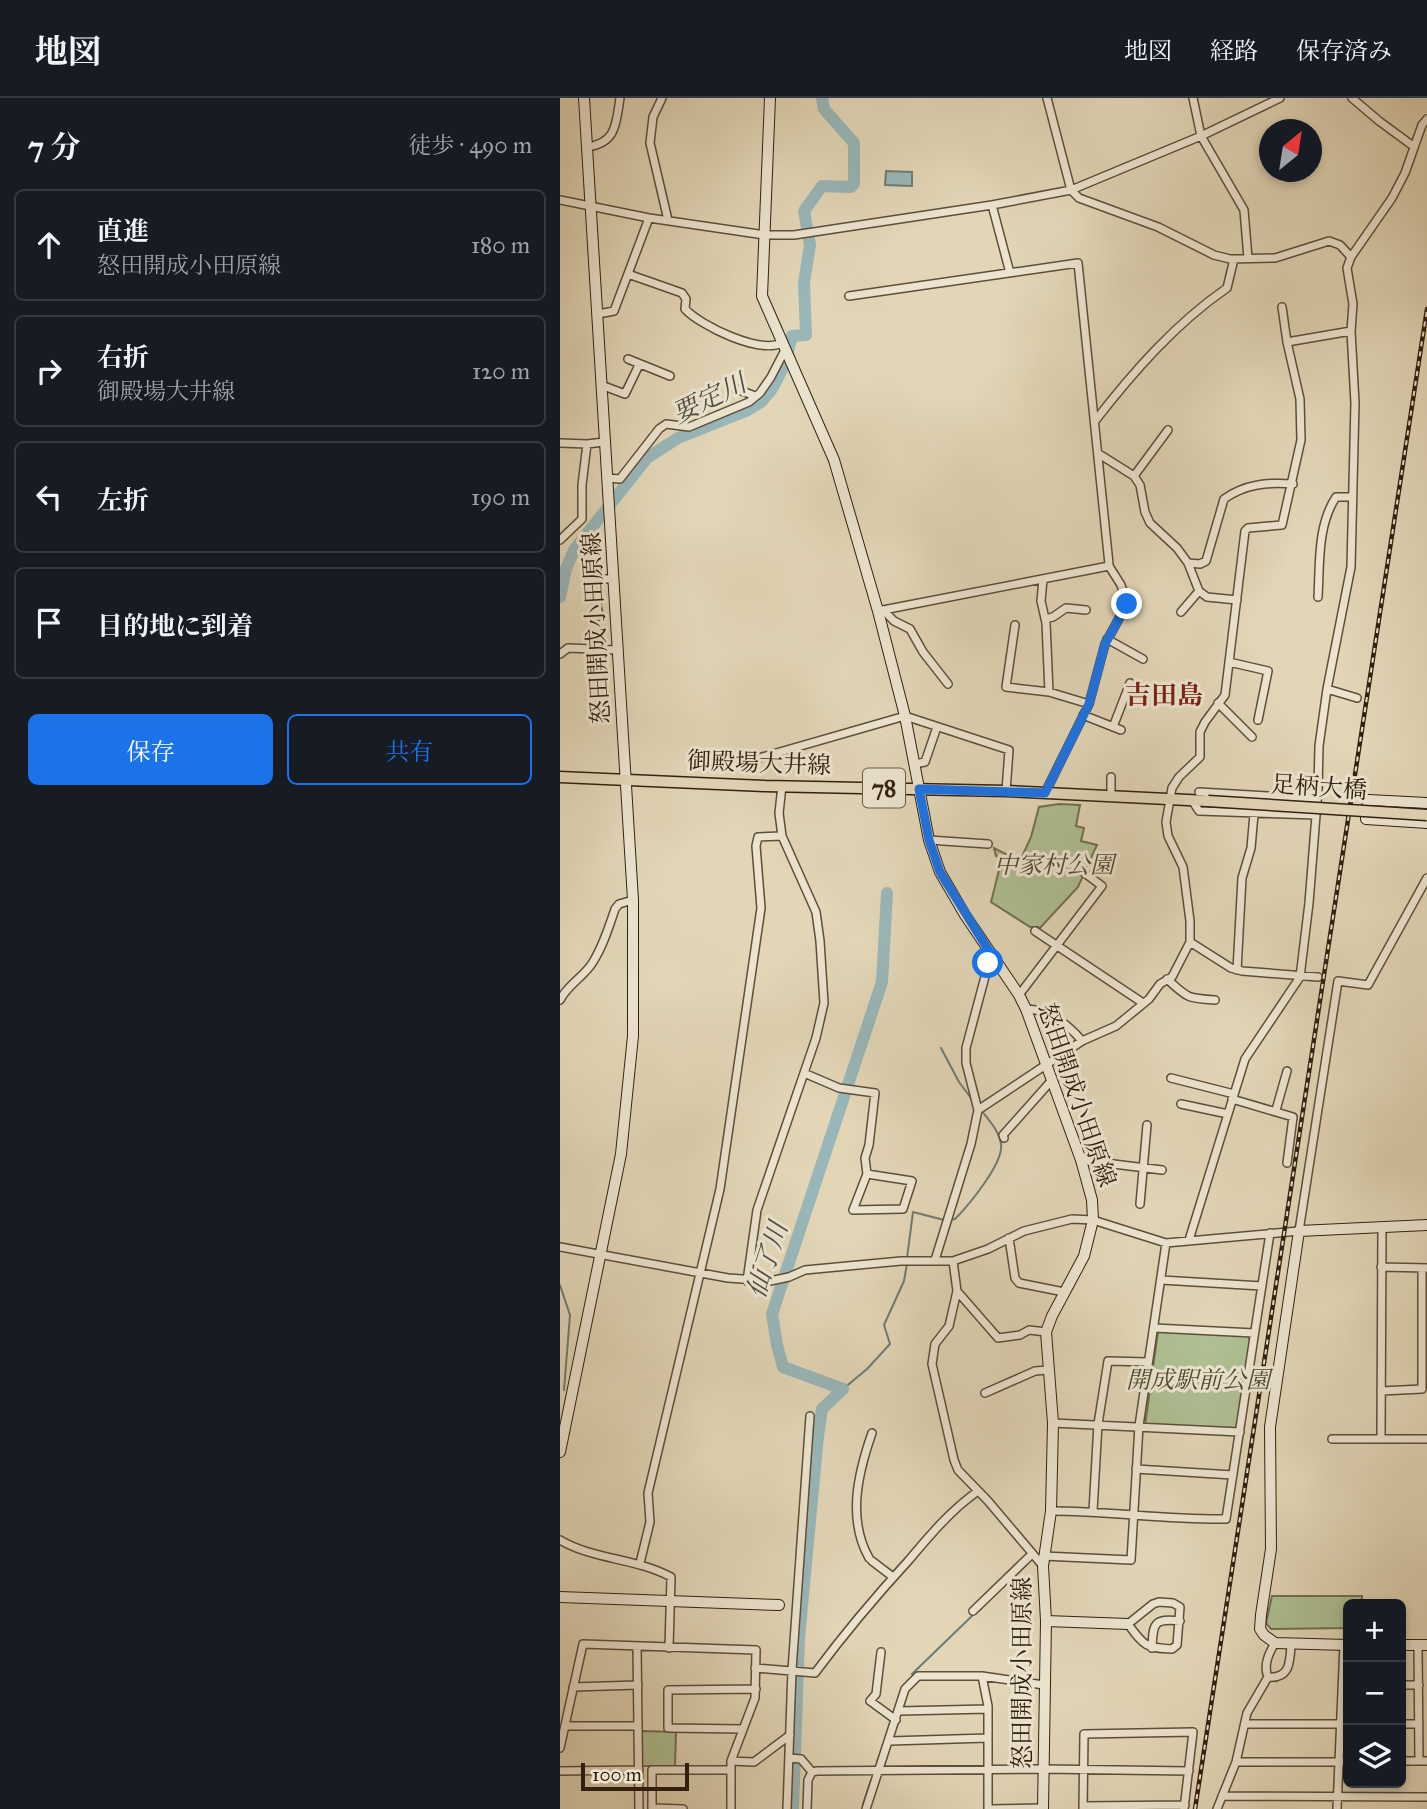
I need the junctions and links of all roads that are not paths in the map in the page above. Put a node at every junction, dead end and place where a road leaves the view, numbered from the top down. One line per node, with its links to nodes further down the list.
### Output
1 (584, 98): 12 (street, 怒田開成小田原線)
2 (620, 98): 12 (street)
3 (662, 98): 18 (street)
4 (770, 98): 19 (street, 怒田開成小田原線)
5 (1047, 98): 13 (street)
6 (1193, 98): 10 (street)
7 (1280, 98): 10 (street)
8 (1352, 98): 11 (street)
9 (1427, 119): 11 (street)
10 (1201, 136): 13 (street); 21 (street)
11 (1413, 146): 20 (street)
12 (587, 147): 16 (street, 怒田開成小田原線)
13 (1071, 190): 15 (street); 22 (street)
14 (560, 200): 16 (street)
15 (992, 205): 19 (street); 23 (street)
16 (592, 208): 17 (street); 27 (street, 怒田開成小田原線)
17 (649, 218): 18 (street); 24 (street)
18 (668, 220): 19 (street)
19 (765, 235): 30 (street, 怒田開成小田原線)
20 (1351, 257): 21 (street); 28 (street)
21 (1248, 258): 22 (street)
22 (1234, 259): 37 (street)
23 (1010, 273): 25 (street); 37 (street)
24 (628, 274): 27 (street); 30 (street)
25 (849, 296)
26 (1282, 307): 29 (street)
27 (598, 314): 34 (street, 怒田開成小田原線)
28 (1351, 331): 29 (street); 46 (street)
29 (1287, 342): 45 (street)
30 (783, 346): 36 (street); 56 (street, 怒田開成小田原線)
31 (628, 359): 32 (street)
32 (639, 365): 33 (street); 34 (street)
33 (670, 376)
34 (601, 385): 39 (street, 怒田開成小田原線)
35 (729, 386): 36 (street)
36 (755, 396): 44 (street)
37 (1095, 421): 42 (street)
38 (1168, 430): 43 (street)
39 (604, 442): 41 (street); 44 (street, 怒田開成小田原線)
40 (560, 443): 41 (street)
41 (587, 444): 47 (street)
42 (1099, 454): 43 (street); 49 (street)
43 (1134, 476): 48 (street)
44 (607, 478): 50 (street, 怒田開成小田原線)
45 (1293, 484): 48 (street); 54 (street)
46 (1352, 496): 53 (street); 68 (street)
47 (560, 540)
48 (1188, 563): 52 (street)
49 (1109, 566): 51 (street); 61 (street)
50 (614, 579): 58 (street); 62 (street, 怒田開成小田原線)
51 (1043, 579): 56 (street); 59 (street)
52 (1199, 591): 54 (street); 57 (street)
53 (1318, 597)
54 (1237, 600): 65 (street)
55 (1086, 610): 59 (street)
56 (881, 611): 67 (street); 74 (street, 怒田開成小田原線)
57 (1181, 612)
58 (599, 616)
59 (1045, 619): 69 (street)
60 (1015, 625): 69 (street)
61 (1107, 639): 64 (street); 72 (street)
62 (617, 650): 63 (street); 82 (street, 怒田開成小田原線)
63 (560, 654)
64 (1143, 659)
65 (1229, 662): 71 (street); 75 (street)
66 (1130, 683): 73 (street)
67 (948, 684)
68 (1327, 689): 70 (street); 91 (street)
69 (1049, 692): 72 (street)
70 (1357, 698)
71 (1218, 703): 77 (street); 90 (street)
72 (1089, 704): 73 (street)
73 (1083, 715): 86 (street)
74 (905, 716): 76 (street); 78 (street, 怒田開成小田原線); 79 (street)
75 (1258, 720)
76 (937, 727): 78 (street); 85 (street)
77 (1252, 737)
78 (914, 764): 84 (street, 怒田開成小田原線)
79 (731, 766)
80 (560, 776): 82 (main road, 御殿場大井線 / 78)
81 (1111, 777): 88 (street)
82 (624, 778): 83 (main road, 御殿場大井線 / 78); 104 (street, 怒田開成小田原線)
83 (782, 786): 84 (main road, 御殿場大井線 / 78); 99 (street)
84 (919, 789): 85 (main road, 御殿場大井線 / 78); 100 (street, 怒田開成小田原線)
85 (1006, 791): 86 (main road, 御殿場大井線 / 78)
86 (1045, 793): 88 (main road, 御殿場大井線 / 78)
87 (1250, 795): 89 (street); 91 (street); 95 (street)
88 (1111, 796): 90 (main road, 御殿場大井線 / 78)
89 (1195, 796): 90 (main road, 御殿場大井線 / 78); 92 (main road, 御殿場大井線 / 78); 95 (street)
90 (1170, 798): 106 (street)
91 (1317, 799): 96 (street)
92 (1208, 801): 94 (main road, 足柄大橋 / 78, bridge)
93 (1422, 803): 94 (street)
94 (1367, 811): 97 (main road, 足柄大橋 / 78, bridge); 98 (street)
95 (1254, 814): 96 (street); 109 (street)
96 (1316, 815): 110 (street)
97 (1427, 815)
98 (1427, 823)
99 (782, 836): 121 (street); 151 (street)
100 (929, 840): 101 (street); 108 (street, 怒田開成小田原線)
101 (988, 844)
102 (1082, 871): 107 (street)
103 (1427, 878): 140 (street)
104 (633, 900): 114 (street); 146 (street, 怒田開成小田原線)
105 (1035, 931): 107 (street)
106 (1190, 942): 109 (street); 112 (street)
107 (1057, 945): 113 (street); 116 (street)
108 (991, 954): 113 (street, 怒田開成小田原線); 126 (street)
109 (1237, 970): 110 (street)
110 (1300, 976): 111 (street); 124 (street)
111 (1318, 977)
112 (1167, 979): 115 (street); 116 (street)
113 (1019, 995): 117 (street, 怒田開成小田原線)
114 (560, 1000)
115 (1215, 1000)
116 (1143, 1003): 118 (street)
117 (1026, 1009): 118 (street); 119 (street, 怒田開成小田原線)
118 (1082, 1041): 119 (street)
119 (1046, 1063): 123 (street, 怒田開成小田原線); 126 (street)
120 (1287, 1071): 127 (street)
121 (804, 1073): 135 (street); 152 (street)
122 (1171, 1078): 124 (street)
123 (1052, 1080): 130 (street); 131 (street, 怒田開成小田原線)
124 (1233, 1097): 127 (street); 128 (street)
125 (1181, 1104): 128 (street)
126 (978, 1110): 147 (street)
127 (1276, 1111): 132 (street)
128 (1228, 1114): 143 (street)
129 (1147, 1125): 133 (street)
130 (1004, 1138)
131 (1081, 1160): 133 (street); 137 (street, 怒田開成小田原線)
132 (1287, 1163)
133 (1143, 1167): 134 (street); 136 (street)
134 (1163, 1170)
135 (867, 1174): 135 (street)
136 (1140, 1205)
137 (1093, 1220): 142 (street); 144 (street); 156 (street, 怒田開成小田原線)
138 (1427, 1225): 139 (street)
139 (1382, 1228): 140 (street); 149 (street)
140 (1299, 1231): 141 (street); 194 (street)
141 (1270, 1233): 143 (street); 154 (street)
142 (1009, 1238): 148 (street); 156 (street)
143 (1189, 1240): 144 (street)
144 (1166, 1243): 153 (street)
145 (560, 1247): 146 (street)
146 (601, 1256): 151 (street); 174 (street, 怒田開成小田原線)
147 (935, 1260): 148 (street); 152 (street)
148 (953, 1261): 155 (street)
149 (1381, 1267): 150 (street); 163 (street)
150 (1424, 1268): 162 (street)
151 (700, 1272): 152 (street); 184 (street)
152 (747, 1280)
153 (1161, 1280): 154 (street); 157 (street)
154 (1262, 1286): 159 (street)
155 (957, 1291): 158 (street); 177 (street)
156 (1064, 1292): 158 (street, 怒田開成小田原線)
157 (1154, 1328): 159 (street); 160 (street)
158 (1046, 1332): 161 (street, 怒田開成小田原線)
159 (1254, 1333): 169 (street)
160 (1148, 1363): 167 (street); 168 (street)
161 (1048, 1370): 164 (street); 166 (street, 怒田開成小田原線)
162 (1424, 1389): 163 (street)
163 (1381, 1391): 172 (street)
164 (985, 1393)
165 (810, 1416): 189 (street)
166 (1053, 1423): 167 (street); 178 (street, 怒田開成小田原線)
167 (1098, 1424): 168 (street); 179 (street)
168 (1139, 1426): 169 (street); 175 (street)
169 (1240, 1432): 176 (street)
170 (872, 1433): 185 (street)
171 (1332, 1439): 172 (street)
172 (1381, 1439): 173 (street)
173 (1427, 1439)
174 (560, 1452)
175 (1136, 1469): 176 (street); 180 (street)
176 (1233, 1475): 180 (street)
177 (978, 1491): 182 (street); 185 (street)
178 (1051, 1511): 179 (street); 183 (street, 怒田開成小田原線)
179 (1094, 1511): 180 (street)
180 (1134, 1516): 183 (street)
181 (560, 1539): 184 (street)
182 (1031, 1555): 183 (street); 190 (street)
183 (1043, 1561): 192 (street, 怒田開成小田原線)
184 (640, 1563): 187 (street)
185 (893, 1577): 203 (street)
186 (560, 1597): 187 (street)
187 (671, 1602): 188 (street); 199 (street)
188 (779, 1605): 189 (street)
189 (796, 1605): 203 (street)
190 (973, 1611)
191 (1180, 1620): 193 (street); 200 (street); 200 (street)
192 (1046, 1621): 193 (street); 207 (street, 怒田開成小田原線)
193 (1128, 1625): 200 (street)
194 (1275, 1643): 195 (street); 205 (street)
195 (1292, 1645): 196 (street); 205 (street)
196 (1343, 1645)
197 (1423, 1645): 209 (street)
198 (637, 1646): 199 (street); 206 (street); 210 (street)
199 (669, 1647): 202 (street)
200 (1152, 1648)
201 (881, 1652): 214 (street)
202 (755, 1668): 203 (street); 211 (street)
203 (796, 1670): 223 (street)
204 (982, 1676): 207 (street); 212 (street); 213 (street)
205 (1268, 1677): 215 (street)
206 (638, 1685): 210 (street); 221 (street)
207 (1044, 1685): 234 (street, 怒田開成小田原線)
208 (1406, 1685): 209 (street)
209 (1419, 1685): 218 (street)
210 (573, 1687): 220 (street)
211 (756, 1689): 222 (street); 222 (street)
212 (988, 1709): 213 (street); 224 (street)
213 (899, 1711): 214 (street)
214 (894, 1718): 225 (street)
215 (1245, 1724): 216 (street); 230 (street)
216 (1343, 1724)
217 (1406, 1724): 218 (street)
218 (1419, 1724): 229 (street)
219 (1344, 1725): 231 (street)
220 (565, 1726): 221 (street); 226 (street)
221 (638, 1726): 235 (street)
222 (743, 1729): 228 (street)
223 (790, 1735): 227 (street); 228 (street)
224 (988, 1738): 225 (street); 233 (street)
225 (890, 1741): 239 (street)
226 (560, 1748)
227 (793, 1758): 241 (street); 251 (street)
228 (731, 1761): 236 (street)
229 (1423, 1761)
230 (1237, 1762): 231 (street); 242 (street)
231 (1339, 1762): 232 (street); 243 (street)
232 (1343, 1762)
233 (989, 1769): 234 (street); 239 (street); 254 (street)
234 (1043, 1769): 237 (street); 247 (street, 怒田開成小田原線)
235 (639, 1770): 238 (street); 248 (street)
236 (730, 1770): 249 (street); 250 (street)
237 (1083, 1770): 240 (street); 240 (street); 245 (street)
238 (560, 1771)
239 (878, 1771): 241 (street); 253 (street)
240 (1189, 1771): 246 (street)
241 (812, 1772): 252 (street)
242 (1222, 1796): 243 (street); 255 (street)
243 (1337, 1797): 244 (street); 256 (street)
244 (1427, 1797)
245 (1083, 1807): 246 (street)
246 (1184, 1807)
247 (1043, 1808): 254 (street)
248 (639, 1809)
249 (683, 1809)
250 (731, 1809)
251 (788, 1809)
252 (807, 1809)
253 (866, 1809)
254 (989, 1809)
255 (1216, 1809)
256 (1336, 1809)

